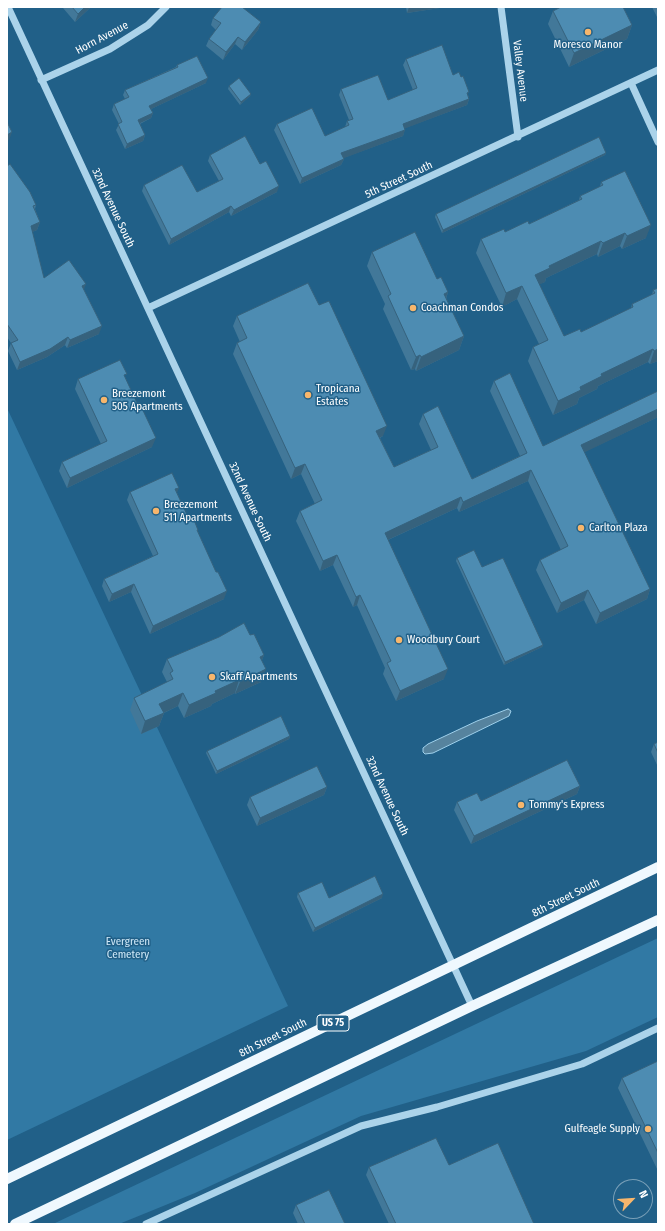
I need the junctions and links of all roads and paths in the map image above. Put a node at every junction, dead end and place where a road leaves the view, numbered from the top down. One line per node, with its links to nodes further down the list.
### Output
1 (8, 7): 4 (street, 32nd Avenue South)
2 (166, 7): 6 (street, Horn Avenue)
3 (501, 7): 8 (street, Valley Avenue)
4 (10, 20): 6 (street, 32nd Avenue South)
5 (658, 70): 7 (street, 5th Street South)
6 (41, 80): 10 (street, 32nd Avenue South)
7 (631, 84): 8 (street, 5th Street South); 9 (street)
8 (518, 137): 10 (street, 5th Street South)
9 (658, 142)
10 (148, 308): 13 (street, 32nd Avenue South)
11 (658, 867): 13 (main road, 8th Street South / US 75)
12 (658, 920): 14 (main road)
13 (454, 965): 14 (street, 32nd Avenue South); 16 (main road, 8th Street South / US 75)
14 (472, 1006): 17 (main road)
15 (658, 1028): 18 (street)
16 (7, 1179)
17 (15, 1224)
18 (146, 1224)

